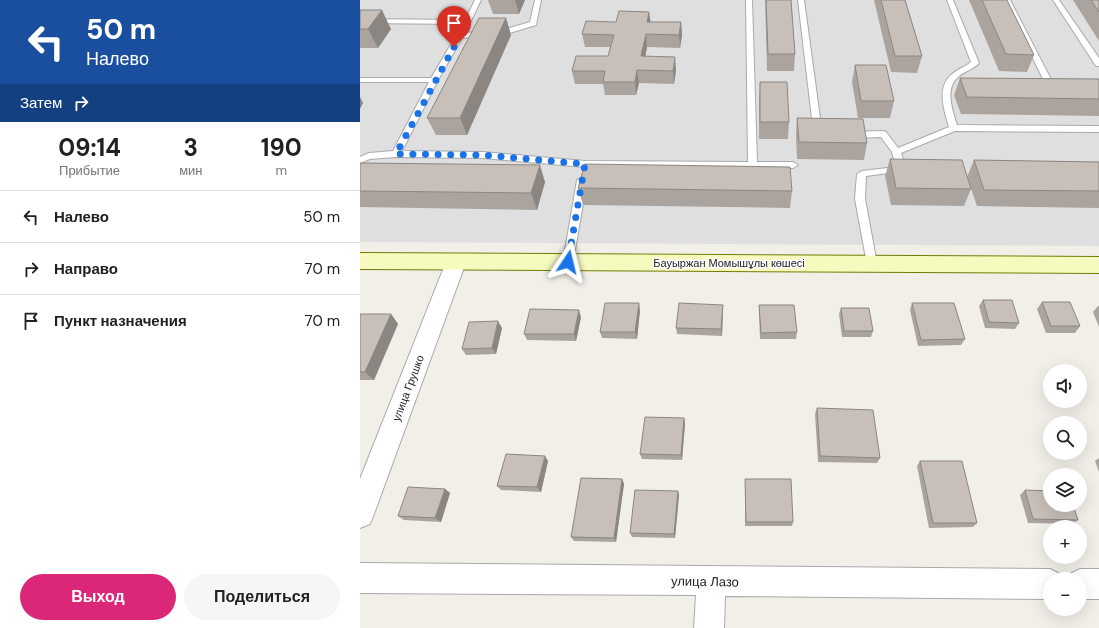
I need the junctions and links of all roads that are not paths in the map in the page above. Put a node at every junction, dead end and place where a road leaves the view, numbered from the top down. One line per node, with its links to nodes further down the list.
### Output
1 (478, 0): 9 (lane)
2 (538, 0): 10 (lane)
3 (749, 0): 23 (lane)
4 (801, 0): 17 (lane)
5 (950, 0): 15 (lane)
6 (1007, 0): 14 (lane)
7 (1056, 0): 11 (lane)
8 (360, 21): 9 (lane)
9 (468, 22): 10 (lane)
10 (460, 36): 13 (lane)
11 (1099, 64)
12 (360, 80): 13 (lane)
13 (434, 80): 20 (lane)
14 (1054, 91)
15 (954, 128): 16 (lane); 19 (lane)
16 (1099, 129)
17 (831, 131)
18 (843, 136): 19 (lane)
19 (896, 152): 28 (lane)
20 (396, 154): 21 (lane); 22 (lane)
21 (360, 160)
22 (585, 164): 23 (lane); 27 (lane)
23 (753, 165): 24 (lane)
24 (793, 165)
25 (360, 261): 26 (street, Бауыржан Момышұлы көшесі)
26 (456, 262): 27 (street, Бауыржан Момышұлы көшесі); 30 (street, улица Грушко)
27 (568, 262): 28 (street, Бауыржан Момышұлы көшесі)
28 (872, 264): 29 (street, Бауыржан Момышұлы көшесі)
29 (1099, 265)
30 (360, 514)
31 (360, 578): 32 (street, улица Лазо)
32 (710, 581): 33 (street, улица Лазо); 36 (street)
33 (1043, 584)
34 (1087, 584): 35 (street)
35 (1099, 584)
36 (709, 628)

